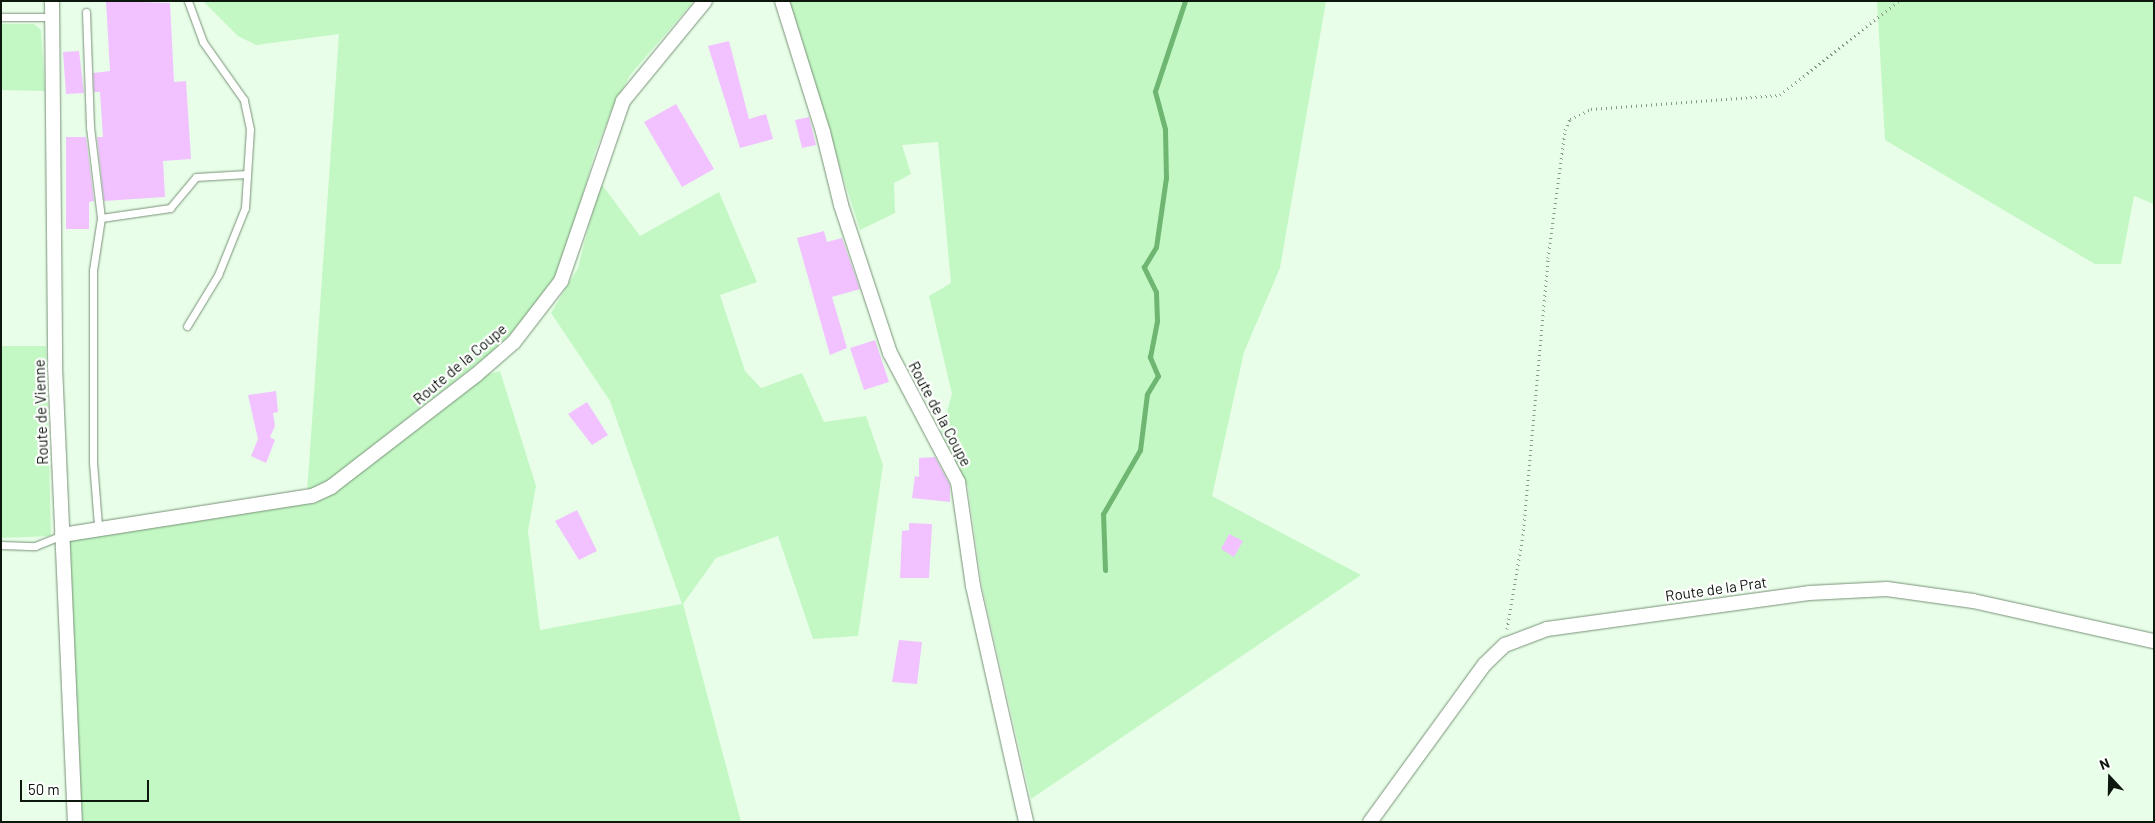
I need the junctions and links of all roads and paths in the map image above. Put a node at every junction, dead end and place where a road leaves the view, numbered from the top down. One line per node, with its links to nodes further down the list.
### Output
1 (52, 1): 8 (street, Route de Vienne)
2 (188, 1): 9 (lane)
3 (704, 1): 12 (street, Route de la Coupe)
4 (782, 1): 18 (street, Route de la Coupe)
5 (1898, 1): 16 (path)
6 (86, 12): 10 (lane)
7 (1, 17): 8 (lane)
8 (54, 18): 13 (street, Route de Vienne)
9 (247, 174): 10 (lane); 11 (lane)
10 (101, 218): 12 (lane)
11 (186, 326)
12 (98, 526): 13 (street, Route de la Coupe)
13 (62, 535): 14 (lane); 17 (street, Route de Vienne)
14 (1, 545)
15 (2154, 642): 16 (street, Route de la Prat)
16 (1505, 645): 19 (street, Route de la Prat)
17 (74, 822)
18 (1026, 822)
19 (1370, 822)

